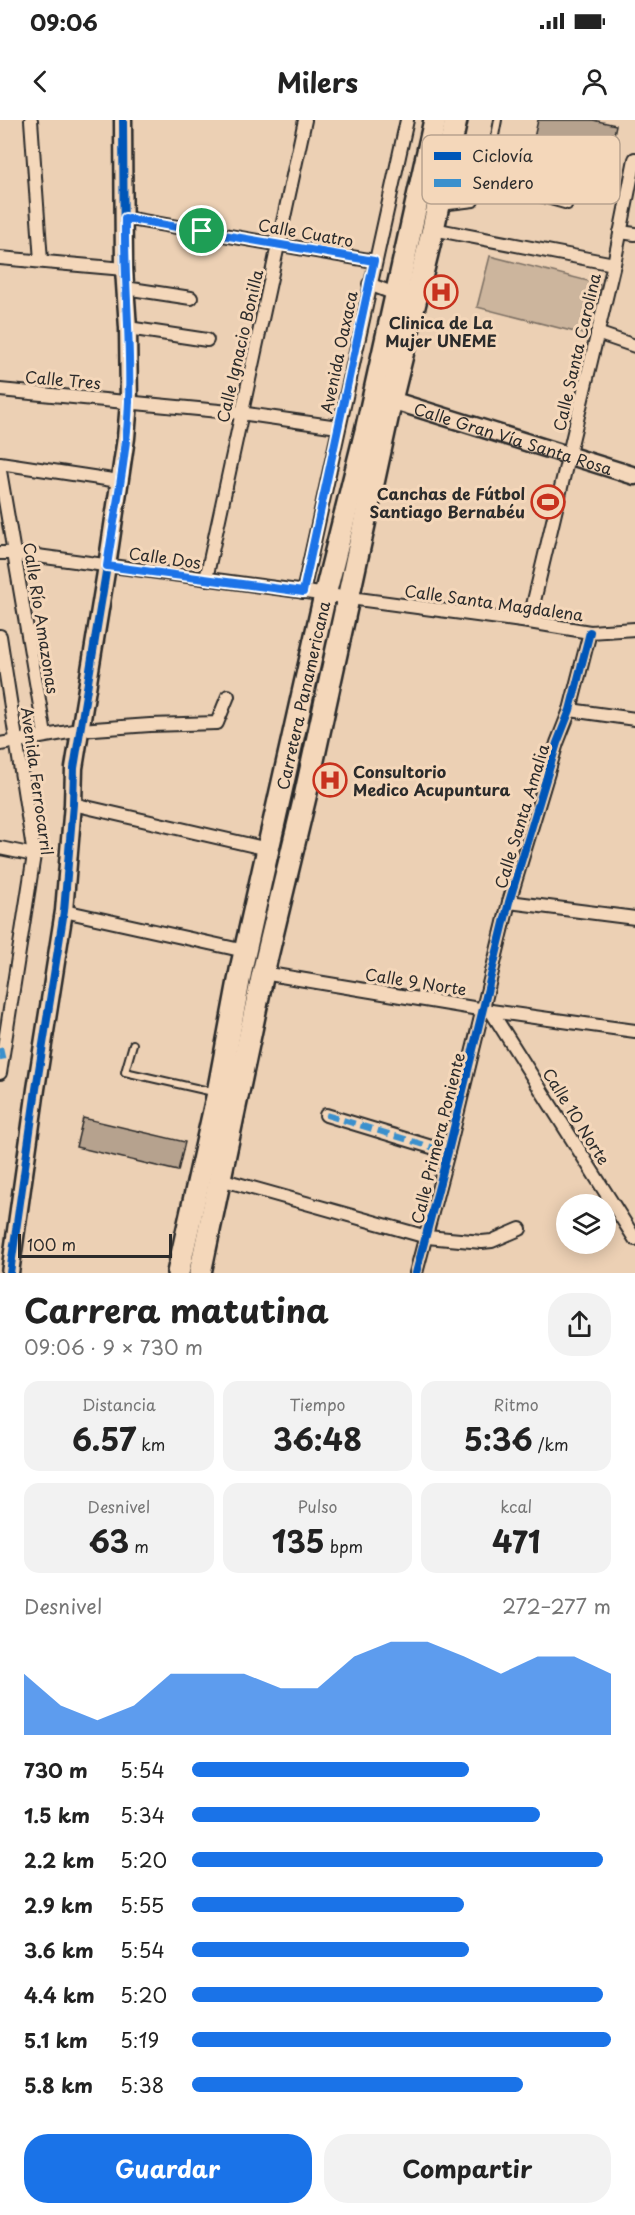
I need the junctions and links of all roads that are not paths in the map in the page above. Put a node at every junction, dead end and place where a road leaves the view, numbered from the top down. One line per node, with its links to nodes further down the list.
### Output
1 (31, 120): 24 (street)
2 (123, 120): 18 (street)
3 (305, 120): 22 (street, Calle Ignacio Bonilla)
4 (407, 120): 25 (street, Avenida Oaxaca)
5 (435, 120): 8 (highway, Carretera Panamericana)
6 (456, 120): 9 (highway, Carretera Panamericana)
7 (498, 120): 10 (lane)
8 (432, 135)
9 (453, 135)
10 (495, 135)
11 (635, 159): 20 (street, Calle Santa Carolina)
12 (422, 177): 30 (highway, Carretera Panamericana)
13 (439, 204): 17 (highway, Carretera Panamericana)
14 (465, 204): 17 (lane)
15 (560, 204): 16 (lane)
16 (567, 206)
17 (438, 207): 19 (highway, Carretera Panamericana)
18 (125, 218): 22 (street, Calle Cuatro); 27 (street)
19 (433, 230): 26 (street); 37 (highway, Carretera Panamericana)
20 (620, 232): 21 (street); 26 (street, Calle Santa Carolina)
21 (635, 234)
22 (279, 244): 25 (street, Calle Cuatro); 39 (street, Calle Ignacio Bonilla)
23 (0, 258): 24 (street)
24 (41, 261): 27 (street)
25 (374, 261): 28 (street, Avenida Oaxaca)
26 (614, 264): 33 (street, Calle Santa Carolina)
27 (124, 269): 29 (street)
28 (369, 284): 30 (street); 40 (street, Avenida Oaxaca)
29 (125, 288): 31 (street); 32 (street)
30 (395, 294): 51 (highway, Carretera Panamericana)
31 (191, 298)
32 (128, 328): 34 (street); 38 (street)
33 (597, 333): 35 (street); 41 (street, Calle Santa Carolina)
34 (207, 340)
35 (635, 346)
36 (0, 390): 38 (street, Calle Tres)
37 (391, 400): 41 (street, Calle Gran Vía Santa Rosa); 52 (highway, Carretera Panamericana)
38 (129, 402): 39 (street, Calle Tres); 45 (street)
39 (240, 413): 40 (street, Calle Tres); 49 (street, Calle Ignacio Bonilla)
40 (338, 428): 50 (street, Avenida Oaxaca)
41 (569, 455): 44 (street, Calle Gran Vía Santa Rosa); 53 (street, Calle Santa Carolina)
42 (0, 463): 45 (street)
43 (0, 471): 47 (street, Calle Río Amazonas)
44 (635, 476)
45 (119, 481): 48 (street)
46 (0, 553): 47 (street, Calle Dos)
47 (15, 553): 48 (street, Calle Dos); 61 (street, Calle Río Amazonas)
48 (107, 566): 49 (street, Calle Dos); 60 (street)
49 (206, 579): 50 (street, Calle Dos)
50 (303, 592): 51 (street, Calle Dos)
51 (325, 595): 52 (street, Calle Santa Magdalena); 66 (highway, Carretera Panamericana)
52 (348, 598): 53 (street, Calle Santa Magdalena); 72 (highway, Carretera Panamericana)
53 (529, 621): 55 (street, Calle Santa Magdalena)
54 (635, 629): 55 (street, Calle Santa Magdalena)
55 (590, 632): 58 (street, Calle Santa Amalia)
56 (0, 636): 62 (street, Avenida Ferrocarril)
57 (228, 696): 60 (street)
58 (570, 710): 59 (street); 68 (street, Calle Santa Amalia)
59 (635, 719)
60 (80, 730): 61 (street); 64 (street)
61 (45, 735): 62 (street)
62 (16, 742): 63 (street); 67 (street, Avenida Ferrocarril)
63 (0, 744)
64 (73, 804): 66 (street); 69 (street)
65 (0, 848): 67 (street)
66 (268, 849): 71 (highway, Carretera Panamericana)
67 (34, 855): 76 (street, Avenida Ferrocarril)
68 (509, 902): 70 (street); 73 (street, Calle Santa Amalia)
69 (64, 911): 71 (street); 84 (street)
70 (635, 918)
71 (245, 951): 77 (highway, Carretera Panamericana)
72 (263, 974): 73 (street, Calle 9 Norte); 80 (highway, Carretera Panamericana)
73 (487, 1010): 74 (street, Calle 9 Norte); 79 (street, Calle Primera Poniente); 83 (street, Calle 10 Norte)
74 (635, 1031)
75 (133, 1044): 77 (lane)
76 (0, 1073)
77 (218, 1093): 85 (highway, Carretera Panamericana)
78 (326, 1115): 79 (street)
79 (448, 1152): 82 (street, Calle Primera Poniente)
80 (220, 1179): 82 (street); 86 (highway, Carretera Panamericana)
81 (520, 1229): 82 (street)
82 (427, 1237): 87 (street, Calle Primera Poniente)
83 (635, 1239)
84 (10, 1273)
85 (178, 1273)
86 (200, 1273)
87 (416, 1273)

